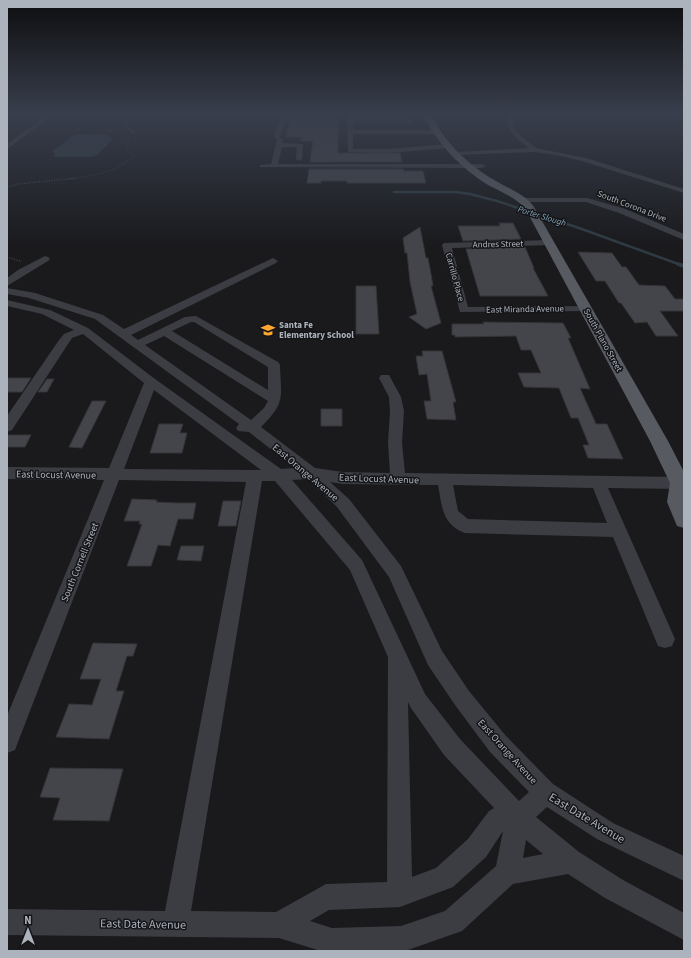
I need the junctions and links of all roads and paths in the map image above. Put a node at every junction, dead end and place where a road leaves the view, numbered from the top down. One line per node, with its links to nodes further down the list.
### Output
1 (133, 157): 15 (path)
2 (276, 157): 11 (street)
3 (402, 157): 9 (street)
4 (418, 157): 9 (street)
5 (460, 157): 13 (main road, South Plano Street)
6 (472, 157): 14 (main road, South Plano Street)
7 (571, 157): 16 (street)
8 (331, 158): 10 (street)
9 (414, 158): 11 (street); 13 (street)
10 (299, 159): 11 (street)
11 (275, 163): 12 (street)
12 (262, 166)
13 (471, 166): 14 (street); 17 (main road, South Plano Street)
14 (482, 166): 17 (main road, South Plano Street)
15 (7, 187)
16 (684, 191)
17 (523, 200): 18 (street, South Corona Drive); 19 (main road, South Plano Street)
18 (684, 237)
19 (549, 243): 20 (street, Andres Street); 28 (main road, South Plano Street)
20 (447, 245): 29 (street, Carrillo Place)
21 (7, 257): 24 (path)
22 (45, 258): 25 (street)
23 (273, 261): 32 (street)
24 (23, 262)
25 (7, 283)
26 (7, 291): 32 (street, East Orange Avenue)
27 (7, 303): 30 (street, East Orange Avenue)
28 (586, 309): 29 (street, East Miranda Avenue); 47 (main road, South Plano Street)
29 (464, 310)
30 (84, 330): 35 (street, East Orange Avenue); 37 (street)
31 (164, 331): 33 (street); 36 (street); 36 (street)
32 (123, 334): 33 (street, East Orange Avenue)
33 (138, 344): 38 (street, East Orange Avenue)
34 (385, 378): 44 (street)
35 (158, 387): 38 (street); 41 (street, South Cornell Street); 42 (street, East Orange Avenue)
36 (275, 400): 38 (street)
37 (7, 427)
38 (252, 427): 40 (street, East Orange Avenue)
39 (7, 473): 41 (street, East Locust Avenue)
40 (310, 473): 42 (street, East Locust Avenue); 44 (street, East Locust Avenue); 53 (street, East Orange Avenue)
41 (114, 474): 43 (street, East Locust Avenue); 52 (street, South Cornell Street)
42 (279, 475): 43 (street, East Locust Avenue); 51 (street, East Orange Avenue)
43 (255, 476): 60 (street)
44 (398, 479): 45 (street, East Locust Avenue)
45 (444, 479): 46 (street, East Locust Avenue); 49 (street)
46 (598, 482): 47 (street, East Locust Avenue); 49 (street)
47 (682, 485): 48 (main road)
48 (684, 520)
49 (619, 530): 50 (street)
50 (665, 639)
51 (397, 655): 54 (street, East Orange Avenue); 58 (street)
52 (7, 742)
53 (545, 792): 54 (street, East Date Avenue); 56 (street, East Date Avenue)
54 (519, 818): 55 (street); 57 (street); 58 (street)
55 (570, 861): 57 (street); 62 (street)
56 (684, 869)
57 (507, 873): 61 (street, East Date Avenue)
58 (400, 894): 61 (street)
59 (7, 922): 60 (street, East Date Avenue)
60 (176, 924): 61 (street, East Date Avenue)
61 (279, 925)
62 (684, 927)

